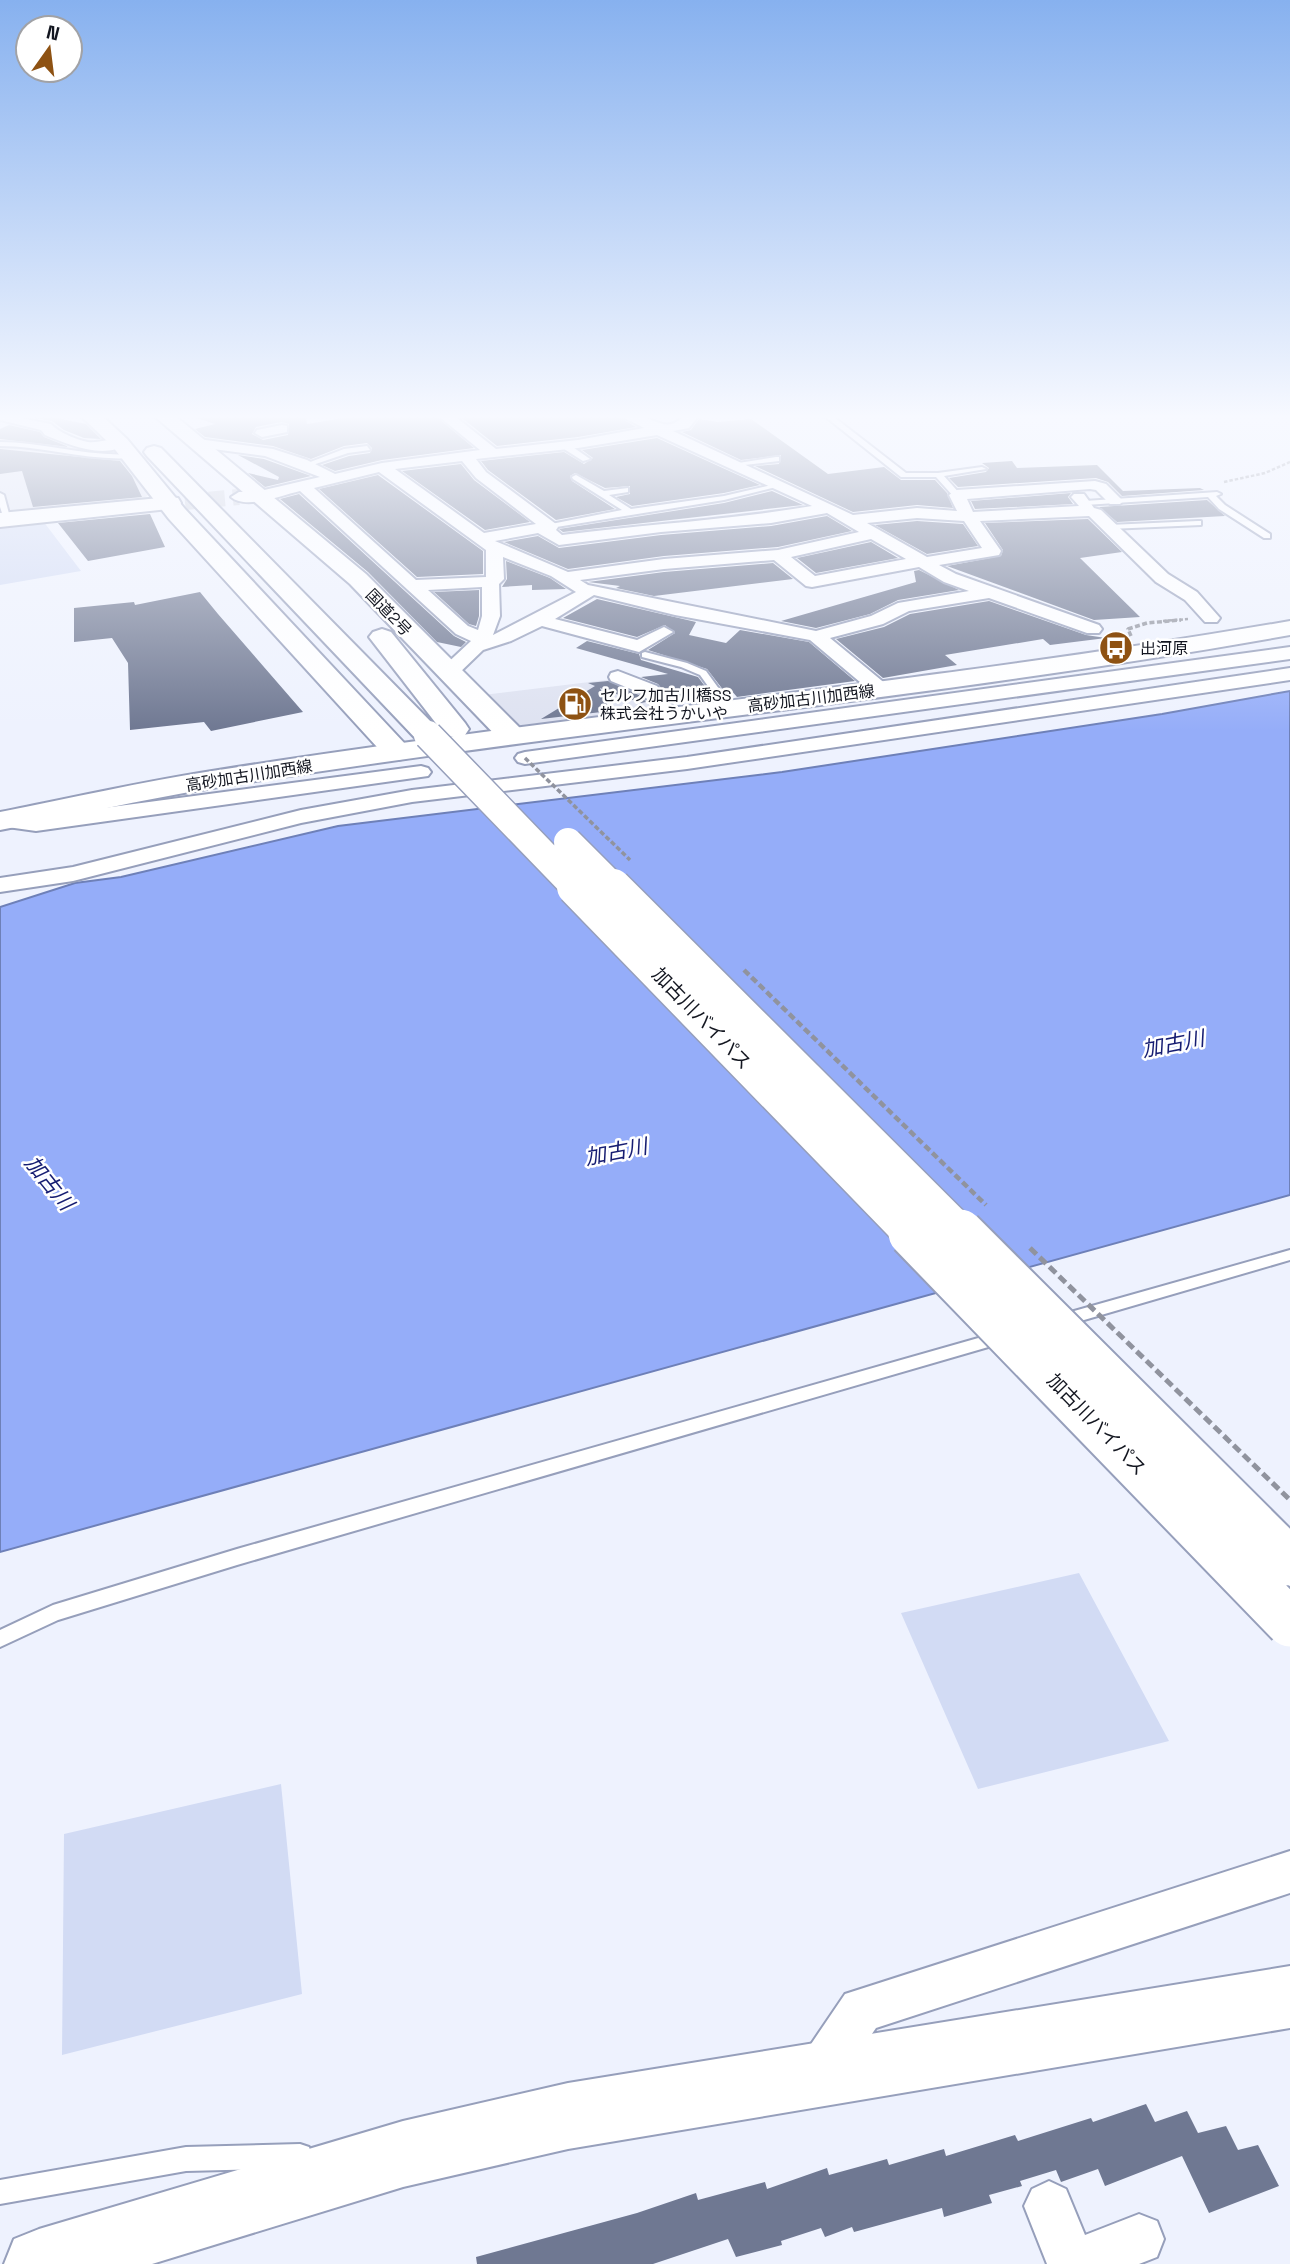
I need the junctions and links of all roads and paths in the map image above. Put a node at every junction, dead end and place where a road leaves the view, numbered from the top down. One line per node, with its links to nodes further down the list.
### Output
1 (192, 520): 45 (main road)
2 (195, 520): 45 (main road)
3 (221, 520): 45 (main road, 加古川バイパス)
4 (245, 520): 45 (main road, 加古川バイパス)
5 (270, 520): 45 (main road)
6 (280, 520): 39 (main road, 国道2号)
7 (340, 520): 27 (street)
8 (455, 520): 22 (street)
9 (535, 520): 19 (street)
10 (586, 520): 19 (lane)
11 (751, 520): 19 (street)
12 (852, 520): 13 (street); 20 (street)
13 (855, 520)
14 (970, 520): 24 (street)
15 (1102, 520): 18 (street)
16 (1241, 520): 21 (lane)
17 (1198, 523): 18 (lane)
18 (1109, 527): 30 (street)
19 (545, 528): 22 (street)
20 (876, 533): 23 (street); 24 (street)
21 (1266, 536)
22 (488, 543): 25 (street); 26 (street)
23 (778, 555): 24 (street); 25 (street)
24 (925, 561): 29 (street)
25 (566, 577): 28 (street)
26 (490, 582): 27 (street); 36 (street)
27 (412, 585): 36 (street)
28 (585, 591): 31 (street); 35 (street)
29 (992, 592): 33 (street); 35 (street)
30 (1211, 618)
31 (539, 620): 34 (street); 36 (street)
32 (1290, 628): 42 (main road, 高砂加古川加西線)
33 (1093, 629)
34 (664, 632)
35 (816, 636): 42 (street)
36 (479, 642): 39 (street)
37 (1290, 653): 46 (street)
38 (645, 655): 43 (lane)
39 (448, 673): 46 (main road, 国道2号)
40 (1290, 674): 49 (street)
41 (618, 677): 44 (street)
42 (880, 689): 43 (main road, 高砂加古川加西線)
43 (728, 708): 44 (main road, 高砂加古川加西線)
44 (670, 716): 46 (main road, 高砂加古川加西線)
45 (426, 747): 46 (main road, 高砂加古川加西線); 47 (main road, 高砂加古川加西線); 55 (main road, 加古川バイパス, bridge); 56 (main road, 加古川バイパス, bridge)
46 (519, 747): 48 (path, bridge)
47 (2, 820)
48 (634, 864)
49 (0, 885)
50 (743, 970): 51 (path, bridge)
51 (992, 1211)
52 (1022, 1240): 54 (path, bridge)
53 (1290, 1255): 57 (lane)
54 (1290, 1500)
55 (1290, 1562)
56 (1290, 1623)
57 (0, 1639)
58 (1290, 1872): 60 (street)
59 (1290, 1997): 60 (main road)
60 (817, 2074): 61 (main road)
61 (403, 2154): 62 (lane); 65 (main road)
62 (0, 2192)
63 (1049, 2206): 66 (street)
64 (1139, 2239): 66 (street)
65 (39, 2264)
66 (1074, 2264)

